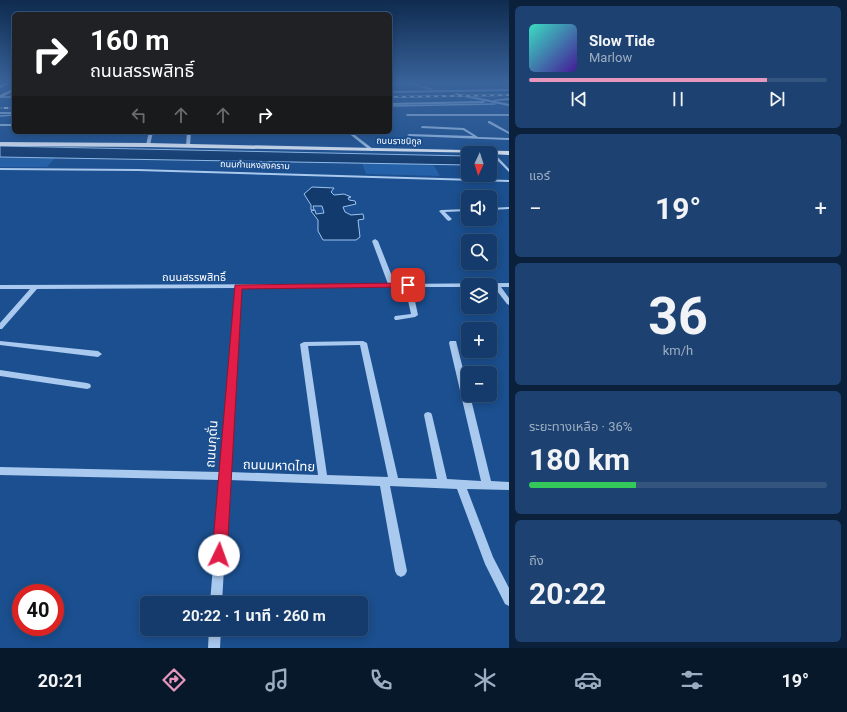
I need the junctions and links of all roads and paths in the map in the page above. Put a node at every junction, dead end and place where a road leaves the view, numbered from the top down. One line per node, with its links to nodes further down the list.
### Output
1 (0, 113): 2 (street)
2 (12, 113)
3 (407, 115): 4 (street)
4 (509, 115)
5 (12, 117): 6 (street)
6 (3, 118)
7 (489, 122): 11 (street)
8 (0, 125): 9 (street)
9 (12, 125)
10 (422, 127): 16 (street)
11 (509, 133)
12 (151, 134): 19 (street)
13 (189, 134): 20 (street)
14 (352, 134): 21 (street)
15 (409, 135): 16 (street)
16 (478, 138): 17 (street)
17 (509, 139)
18 (0, 144): 19 (main road, ถนนราชนิกูล)
19 (148, 145): 20 (main road, ถนนราชนิกูล)
20 (188, 146): 21 (main road, ถนนราชนิกูล)
21 (372, 150): 22 (main road, ถนนราชนิกูล)
22 (461, 152)
23 (497, 153): 24 (main road, ถนนราชนิกูล)
24 (509, 153)
25 (497, 158): 27 (street)
26 (0, 169): 28 (street, ถนนกำแหงสงคราม)
27 (509, 171)
28 (509, 181)
29 (509, 208): 30 (street)
30 (497, 209)
31 (461, 211): 32 (street)
32 (449, 219)
33 (375, 241): 35 (street)
34 (509, 284): 38 (street, ถนนสรรพสิทธิ์)
35 (392, 285): 36 (street, ถนนสรรพสิทธิ์); 42 (street, ถนนสรรพสิทธิ์)
36 (408, 285): 37 (street, ถนนสรรพสิทธิ์); 44 (street)
37 (461, 285)
38 (497, 285)
39 (497, 286): 43 (street)
40 (0, 287): 41 (street, ถนนสรรพสิทธิ์)
41 (35, 287): 42 (street, ถนนสรรพสิทธิ์); 45 (street)
42 (238, 287): 53 (street, ถนนกุดั่น)
43 (509, 303)
44 (397, 318)
45 (0, 327)
46 (453, 342): 58 (street)
47 (0, 343): 48 (street)
48 (98, 354)
49 (0, 373): 50 (street)
50 (86, 386)
51 (428, 414): 56 (street)
52 (0, 472): 53 (street, ถนนมหาดไทย)
53 (224, 476): 54 (street, ถนนมหาดไทย); 61 (street, ถนนกุดั่น)
54 (323, 479): 55 (street, ถนนมหาดไทย); 55 (street)
55 (389, 482): 56 (street, ถนนมหาดไทย); 60 (street)
56 (443, 484): 57 (street, ถนนมหาดไทย)
57 (460, 484): 58 (street, ถนนมหาดไทย); 62 (street)
58 (487, 485): 59 (street, ถนนมหาดไทย)
59 (509, 486)
60 (401, 571)
61 (216, 596)
62 (509, 600)
63 (215, 636): 64 (street)
64 (214, 648)

